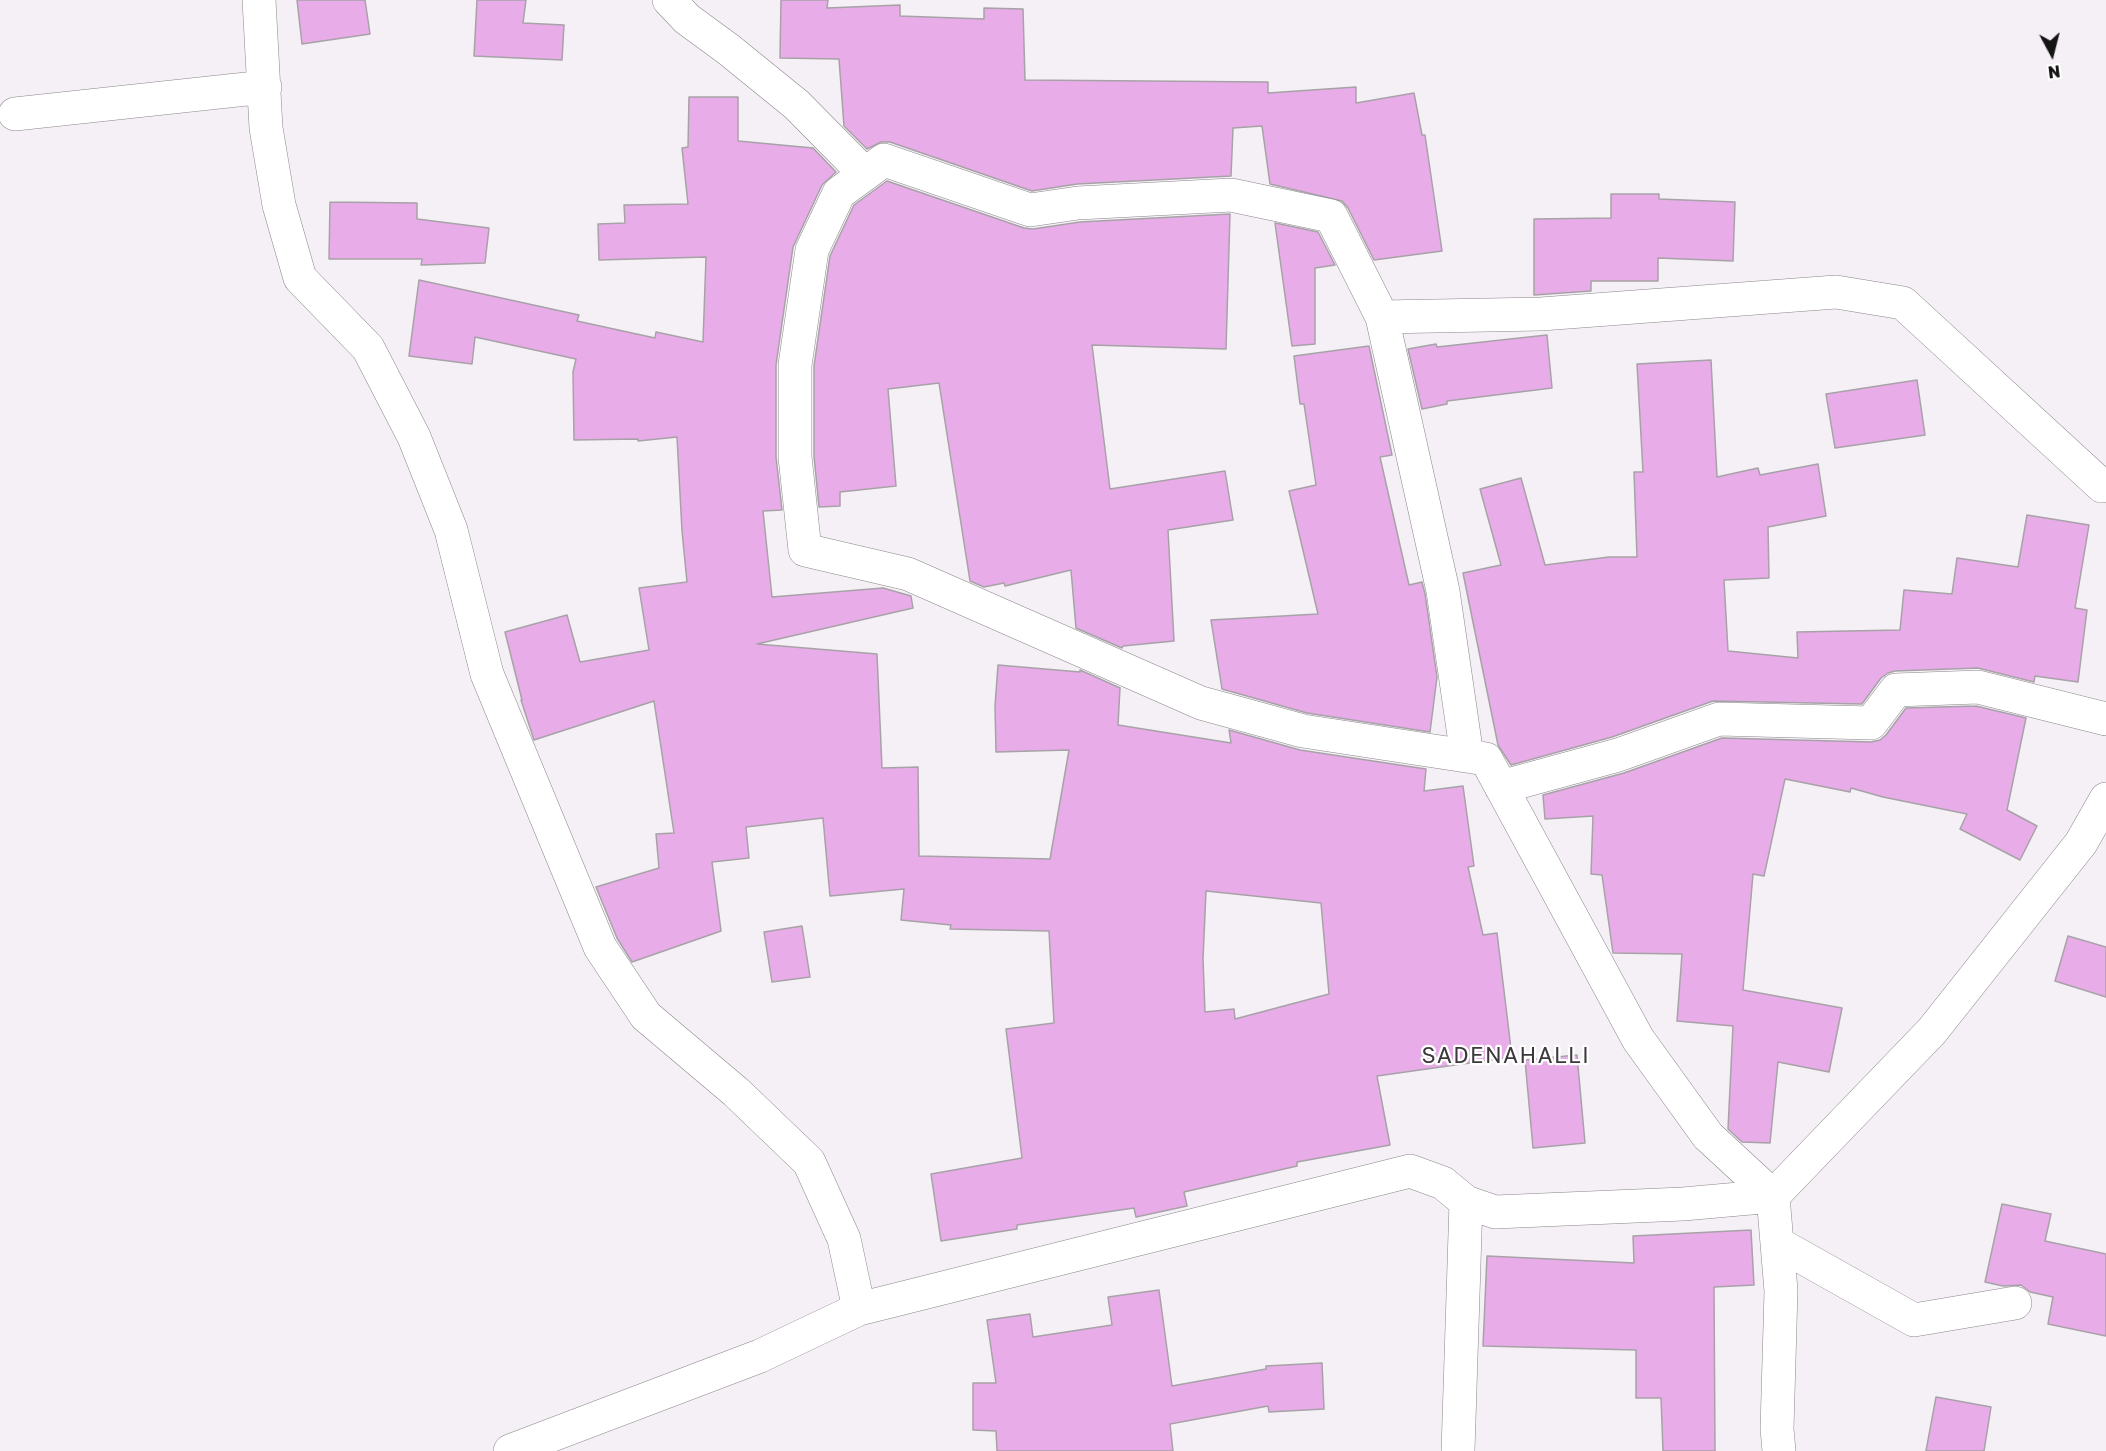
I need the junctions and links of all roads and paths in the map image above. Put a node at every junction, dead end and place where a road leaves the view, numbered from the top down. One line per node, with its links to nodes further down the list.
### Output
1 (259, 0): 3 (street)
2 (669, 0): 5 (street)
3 (265, 87): 4 (street); 16 (street)
4 (15, 114)
5 (865, 174): 6 (street); 9 (street)
6 (1382, 317): 7 (street); 9 (street)
7 (2106, 485)
8 (2106, 719): 10 (street)
9 (1467, 756): 10 (street)
10 (1501, 787): 12 (street)
11 (2106, 799): 12 (street)
12 (1773, 1196): 13 (street); 14 (street)
13 (1466, 1202): 16 (street); 18 (street)
14 (1777, 1244): 15 (street); 19 (street)
15 (2015, 1303)
16 (860, 1309): 17 (street)
17 (510, 1451)
18 (1458, 1451)
19 (1779, 1451)

